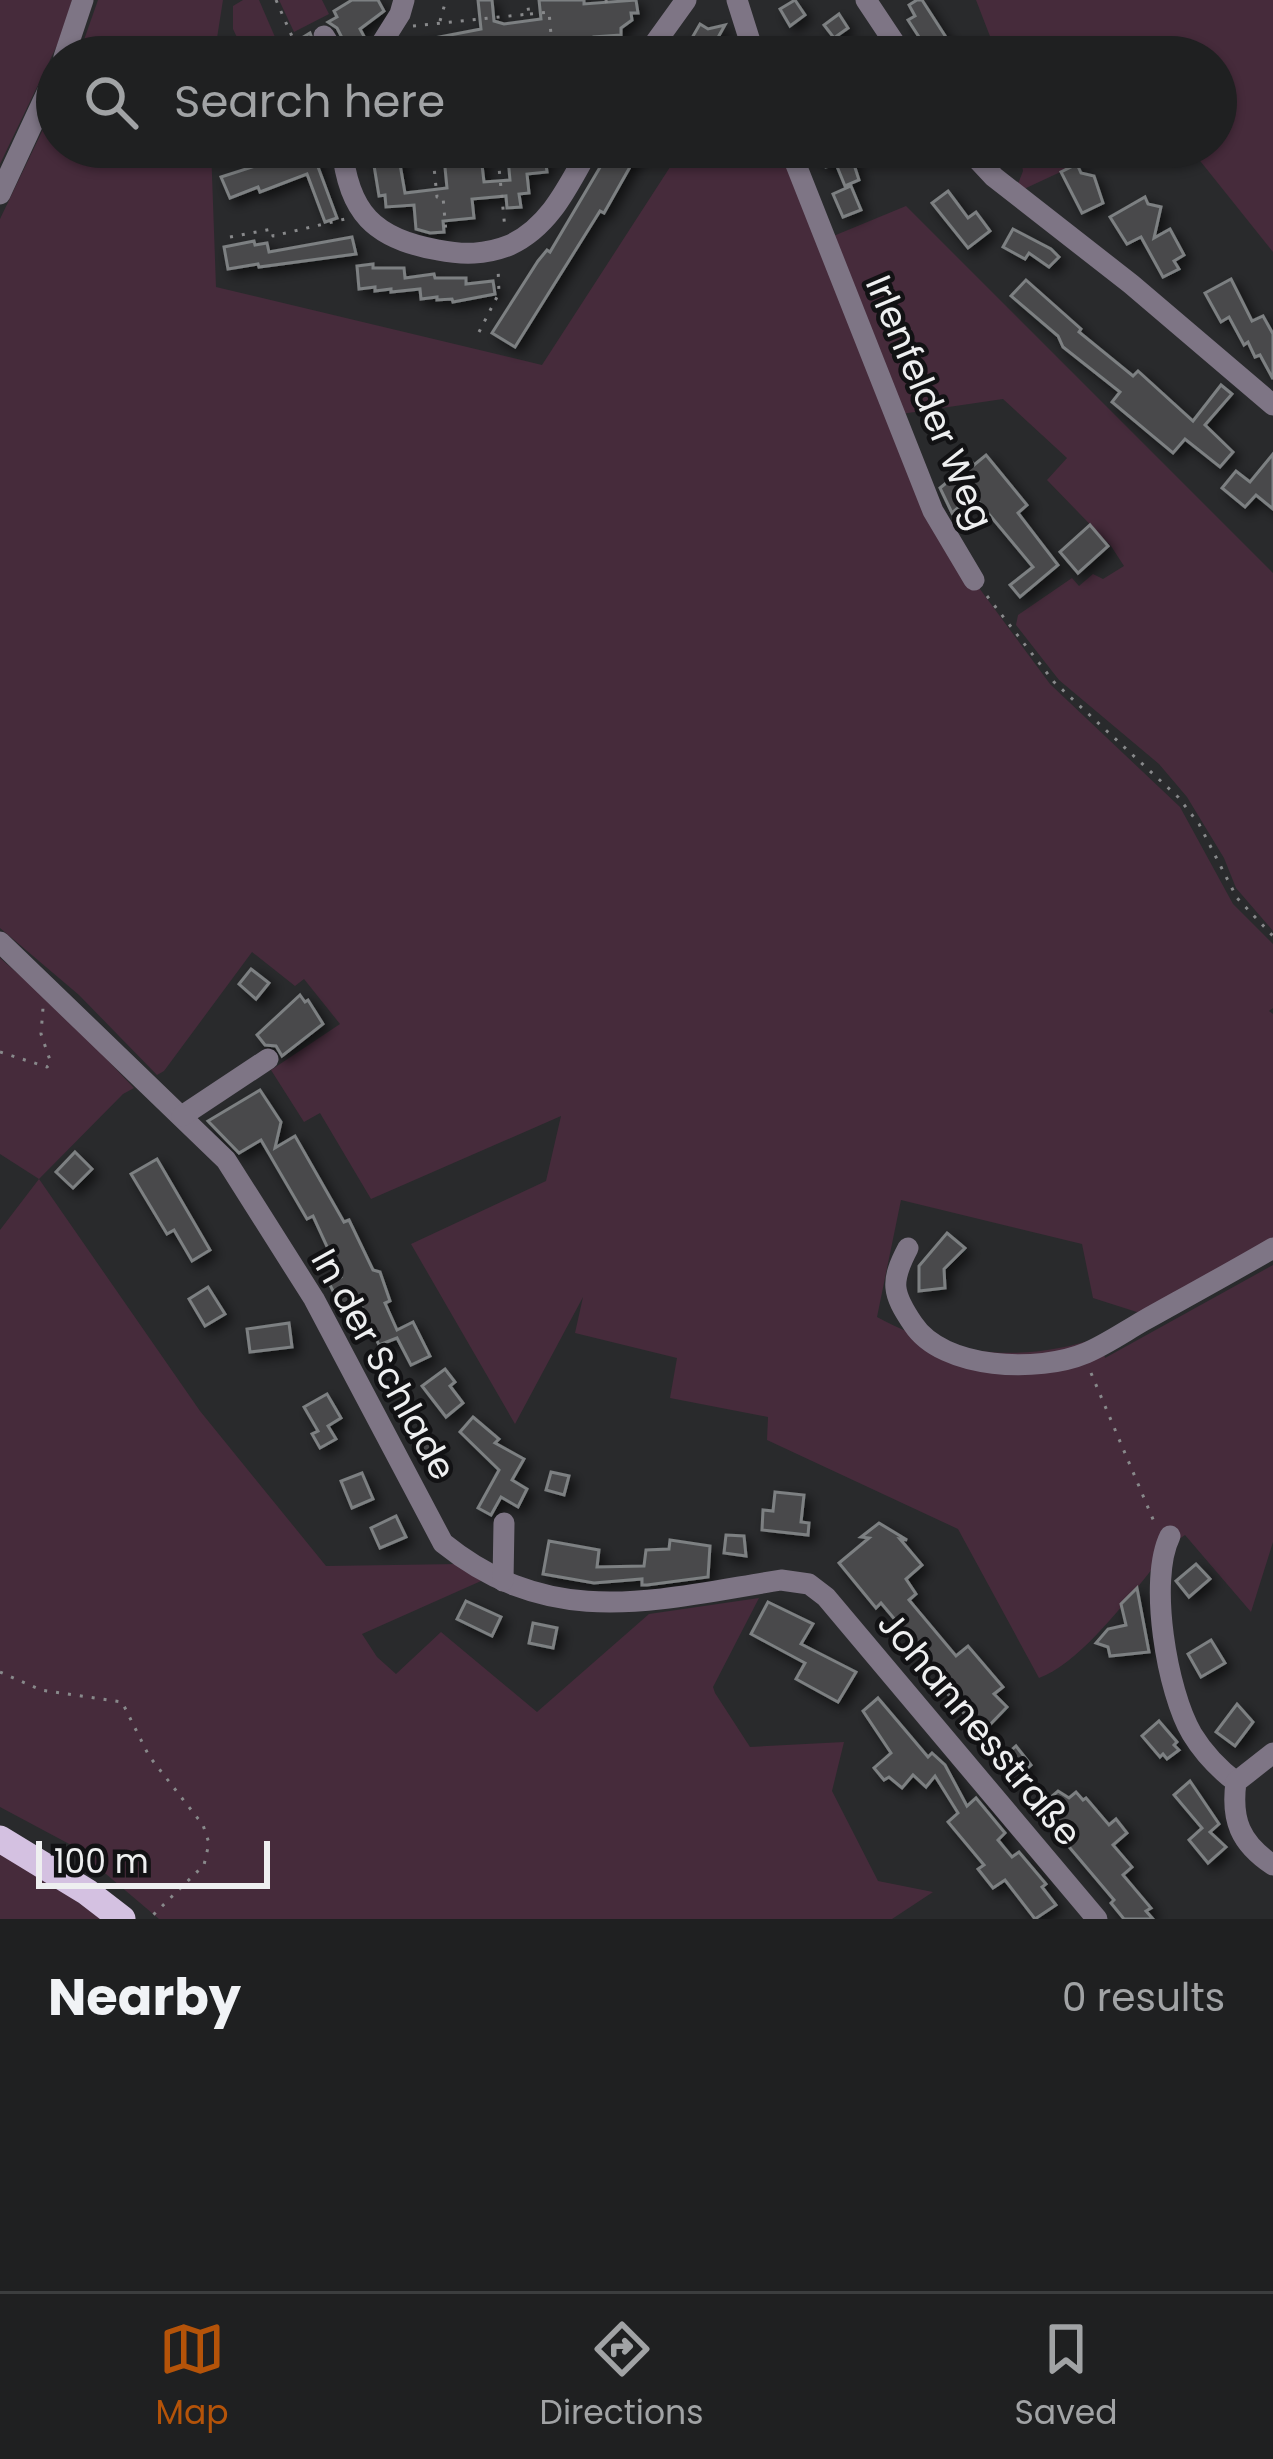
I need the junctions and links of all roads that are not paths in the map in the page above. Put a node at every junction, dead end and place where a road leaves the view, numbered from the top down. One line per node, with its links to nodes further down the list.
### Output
1 (83, 0): 6 (street)
2 (404, 0): 7 (street)
3 (686, 0): 8 (street)
4 (737, 0): 9 (street)
5 (866, 0): 10 (street)
6 (71, 36)
7 (385, 36)
8 (660, 36)
9 (748, 36)
10 (890, 36)
11 (36, 116): 16 (street)
12 (346, 168): 13 (street)
13 (578, 168)
14 (797, 168): 18 (street, Irlenfelder Weg)
15 (986, 168): 17 (street)
16 (0, 194)
17 (1273, 405)
18 (974, 580)
19 (0, 941): 21 (street, In der Schlade)
20 (268, 1059): 21 (street)
21 (182, 1116): 26 (street, In der Schlade)
22 (908, 1248): 23 (street)
23 (1273, 1248)
24 (505, 1523): 26 (street)
25 (1169, 1536): 29 (street)
26 (503, 1581): 27 (street, In der Schlade)
27 (809, 1584): 33 (street, Johannesstraße)
28 (1273, 1753): 29 (street)
29 (1236, 1782): 31 (street)
30 (0, 1839): 32 (main road)
31 (1273, 1865)
32 (122, 1919)
33 (1097, 1919)

